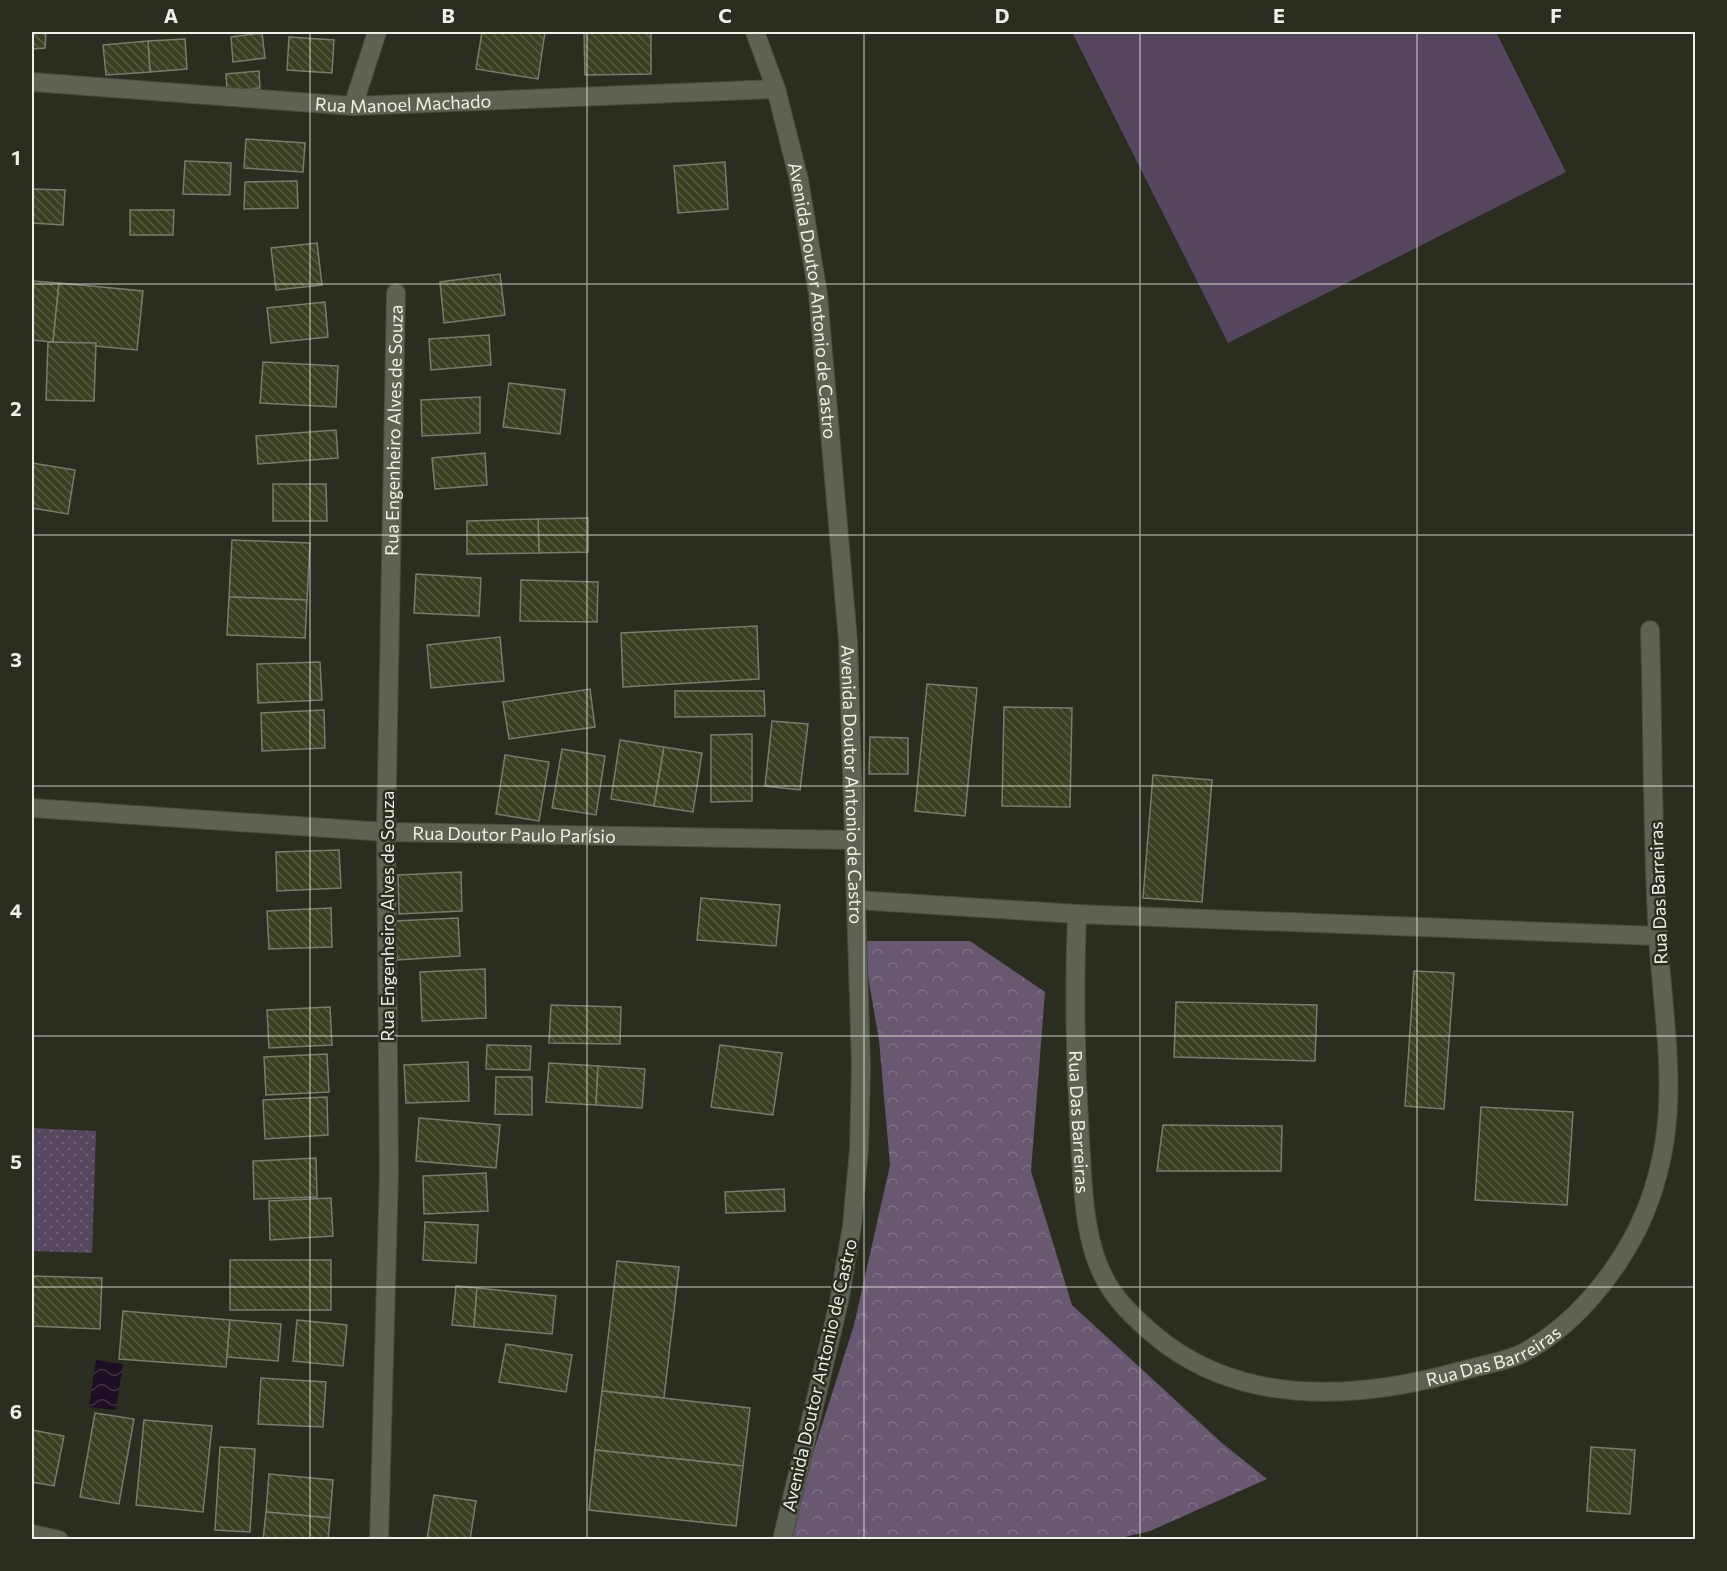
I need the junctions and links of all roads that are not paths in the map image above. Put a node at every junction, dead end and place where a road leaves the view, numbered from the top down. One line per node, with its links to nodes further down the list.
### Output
1 (377, 32): 5 (street)
2 (755, 32): 4 (street, Avenida Doutor Antonio de Castro)
3 (32, 82): 5 (street, Rua Manoel Machado)
4 (776, 89): 5 (street, Rua Manoel Machado); 10 (street, Avenida Doutor Antonio de Castro)
5 (353, 106)
6 (396, 292): 9 (street, Rua Engenheiro Alves de Souza)
7 (1650, 630): 13 (street, Rua Das Barreiras)
8 (32, 808): 9 (street, Rua Doutor Paulo Parísio)
9 (386, 832): 10 (street, Rua Doutor Paulo Parísio); 16 (street, Rua Engenheiro Alves de Souza)
10 (854, 840): 11 (street, Avenida Doutor Antonio de Castro)
11 (856, 900): 12 (street); 17 (street, Avenida Doutor Antonio de Castro)
12 (1077, 914): 13 (street); 13 (street, Rua Das Barreiras)
13 (1658, 936)
14 (32, 1534): 15 (street)
15 (59, 1539)
16 (379, 1539)
17 (782, 1539)

